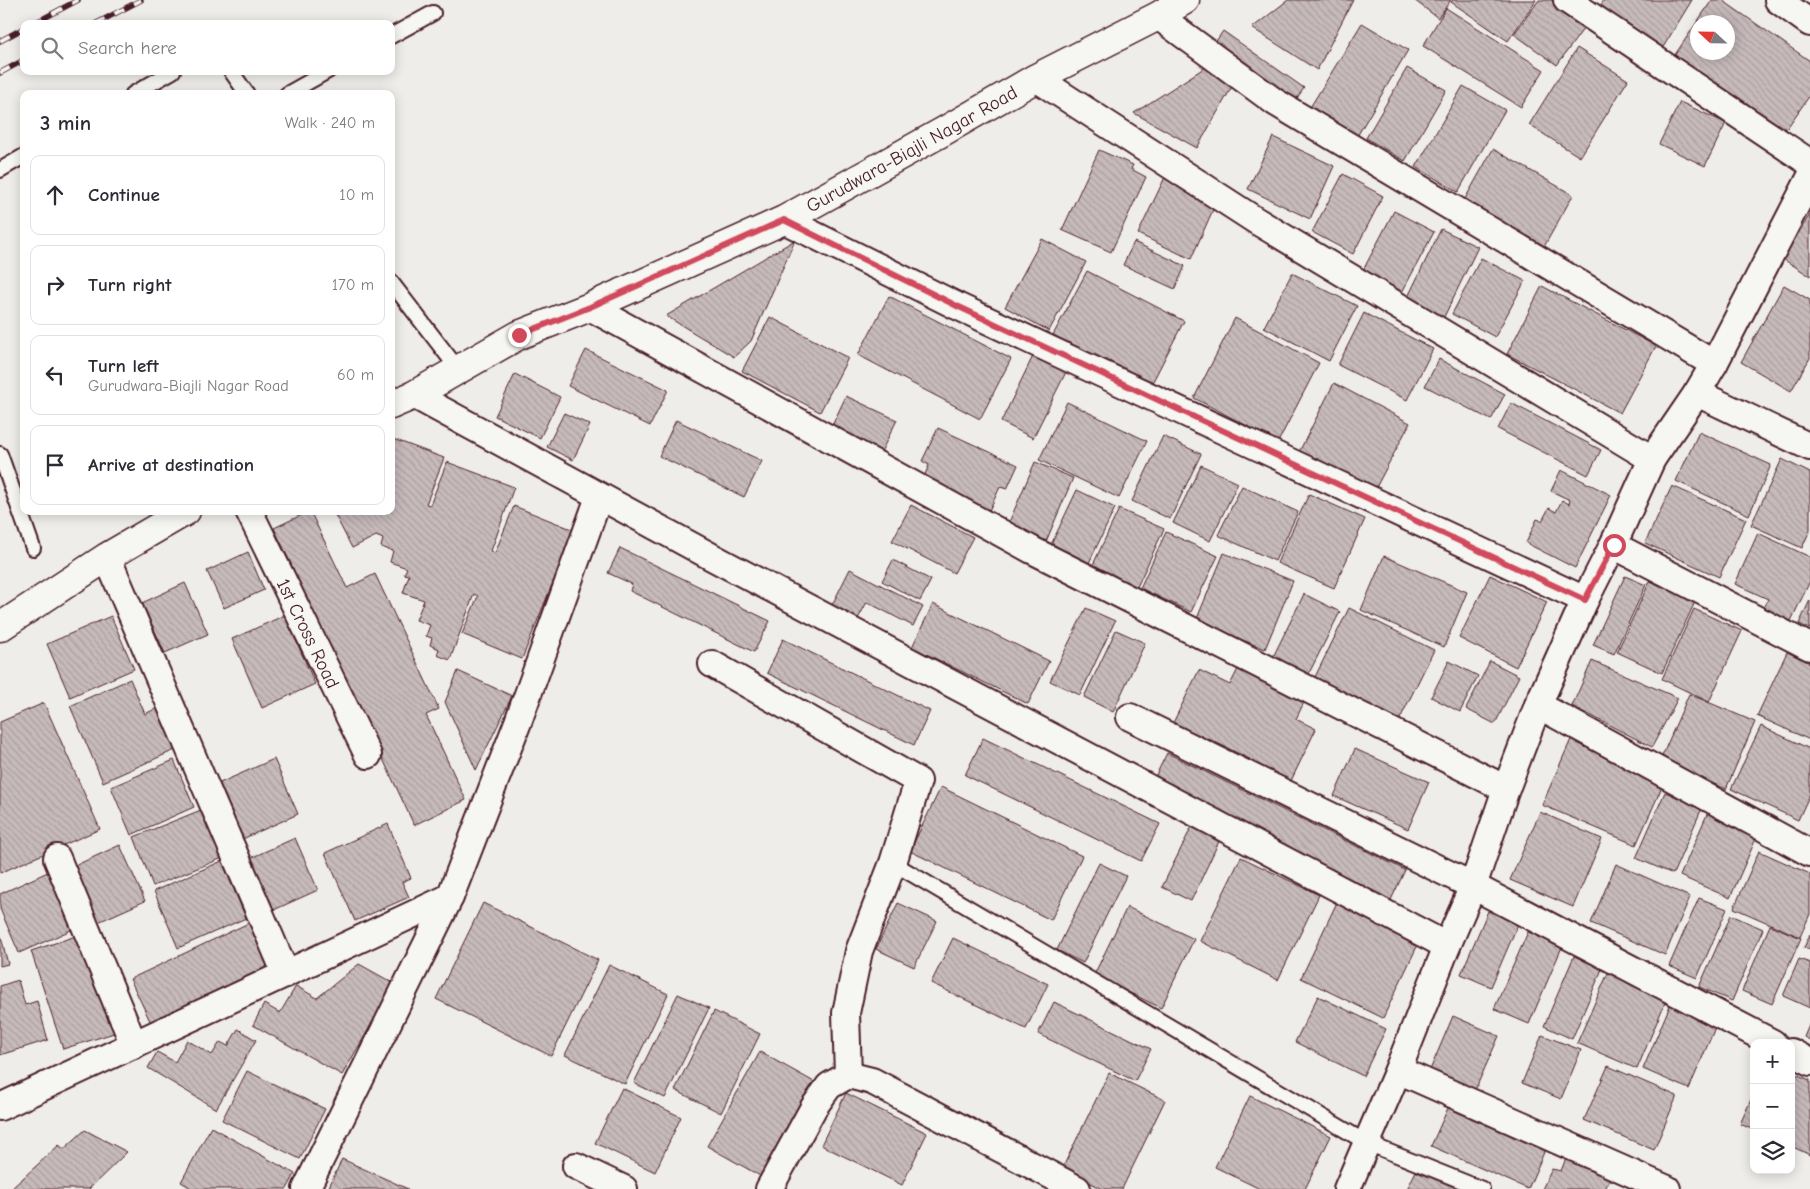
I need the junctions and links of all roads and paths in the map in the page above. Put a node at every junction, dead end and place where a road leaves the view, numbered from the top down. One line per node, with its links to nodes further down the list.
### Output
1 (1185, 0): 5 (main road, Gurudwara-Biajli Nagar Road)
2 (1567, 0): 16 (street)
3 (1778, 0): 6 (street)
4 (433, 13): 7 (lane)
5 (1158, 16): 11 (main road, Gurudwara-Biajli Nagar Road); 22 (street)
6 (1810, 23)
7 (395, 34)
8 (166, 75): 12 (lane)
9 (233, 75): 13 (lane)
10 (321, 75): 14 (lane)
11 (1036, 78): 19 (main road, Gurudwara-Biajli Nagar Road); 28 (street)
12 (141, 90)
13 (244, 90)
14 (294, 90)
15 (20, 158): 17 (lane)
16 (1810, 163)
17 (0, 170)
18 (1810, 178): 22 (street)
19 (784, 220): 21 (main road, Gurudwara-Biajli Nagar Road); 37 (street)
20 (395, 287): 23 (lane)
21 (590, 307): 23 (main road, Gurudwara-Biajli Nagar Road); 44 (street)
22 (1714, 364): 24 (street)
23 (458, 369): 25 (main road, Gurudwara-Biajli Nagar Road)
24 (1697, 393): 26 (street); 28 (street)
25 (402, 400): 29 (street)
26 (1810, 446)
27 (0, 454): 30 (lane)
28 (1652, 459): 34 (street)
29 (599, 497): 49 (street); 50 (street)
30 (20, 511)
31 (21, 515): 35 (lane)
32 (179, 515): 36 (main road)
33 (251, 515): 43 (street, 1st Cross Road)
34 (1614, 545): 37 (street); 39 (street)
35 (33, 548)
36 (107, 557): 38 (main road); 51 (street)
37 (1585, 600): 41 (street)
38 (0, 627)
39 (1810, 648)
40 (712, 664): 47 (street)
41 (1538, 705): 44 (street); 45 (street)
42 (1130, 717): 48 (street)
43 (368, 756)
44 (1506, 789): 48 (street)
45 (1810, 853)
46 (57, 858): 53 (street)
47 (893, 863): 57 (street); 59 (lane)
48 (1474, 886): 50 (street); 52 (street)
49 (450, 897): 51 (street); 61 (street)
50 (1447, 946): 56 (street)
51 (286, 974): 53 (street)
52 (1765, 1039)
53 (134, 1045): 58 (street)
54 (1795, 1054): 55 (street)
55 (1810, 1062)
56 (1398, 1070): 59 (street); 67 (street)
57 (848, 1075): 63 (street); 64 (street)
58 (0, 1107)
59 (1367, 1143): 65 (street); 66 (lane)
60 (576, 1166): 62 (street)
61 (306, 1189)
62 (624, 1189)
63 (769, 1189)
64 (1077, 1189)
65 (1347, 1189)
66 (1482, 1189)
67 (1667, 1189)

